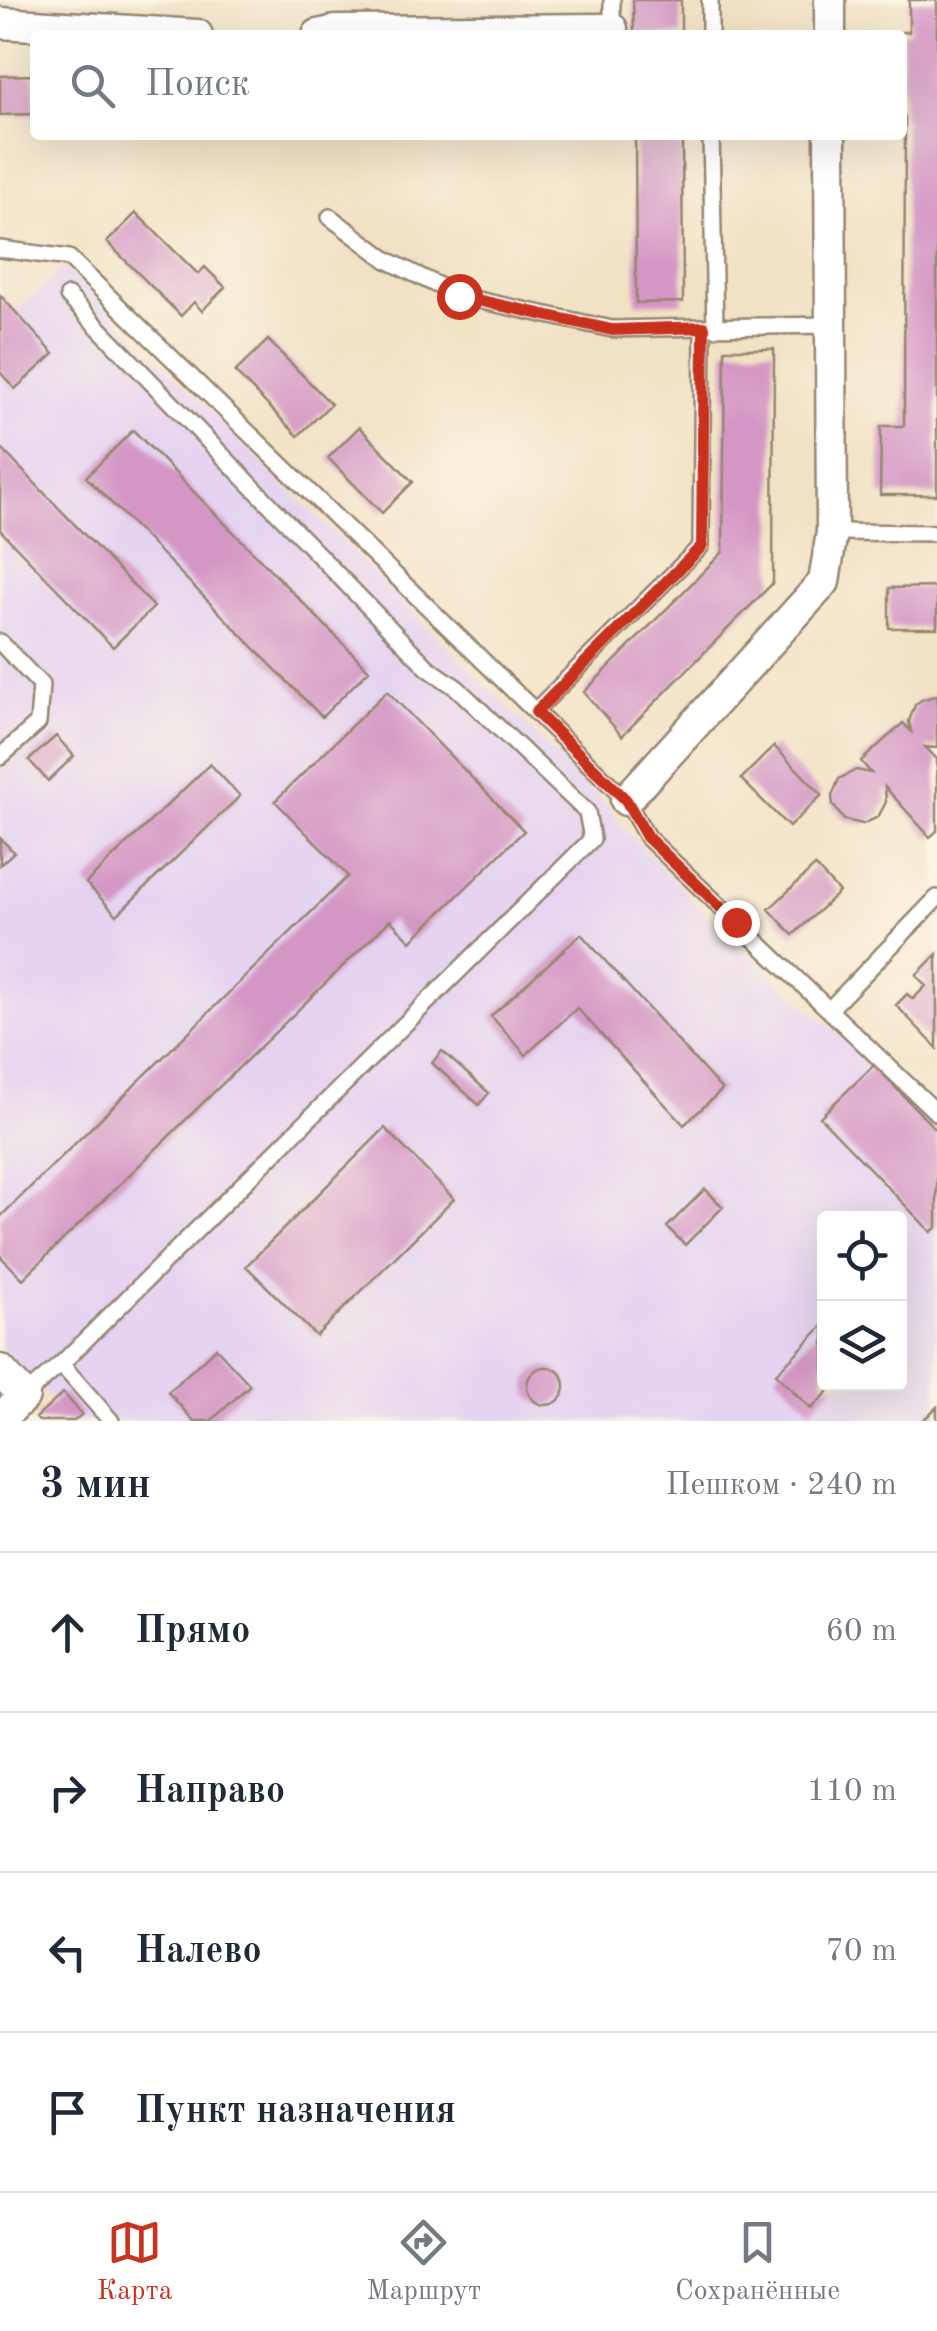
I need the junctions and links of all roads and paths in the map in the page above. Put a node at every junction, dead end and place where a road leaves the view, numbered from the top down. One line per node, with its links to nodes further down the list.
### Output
1 (710, 0): 7 (lane)
2 (830, 0): 8 (street)
3 (612, 15): 6 (street)
4 (0, 23): 5 (street)
5 (115, 30)
6 (352, 30)
7 (710, 30)
8 (830, 30)
9 (712, 140): 15 (lane)
10 (830, 140): 14 (street)
11 (330, 217): 15 (lane)
12 (0, 249): 19 (lane)
13 (68, 296): 25 (lane)
14 (831, 325): 15 (lane); 16 (street)
15 (709, 328): 19 (lane)
16 (832, 532): 17 (lane); 21 (street)
17 (937, 533)
18 (0, 642): 20 (lane)
19 (536, 712): 21 (lane)
20 (0, 757)
21 (626, 800): 23 (lane)
22 (937, 898): 23 (lane)
23 (829, 1010): 24 (lane)
24 (937, 1113)
25 (60, 1364): 27 (lane); 29 (lane)
26 (0, 1370): 27 (street)
27 (24, 1396): 28 (street)
28 (0, 1419)
29 (111, 1421)

